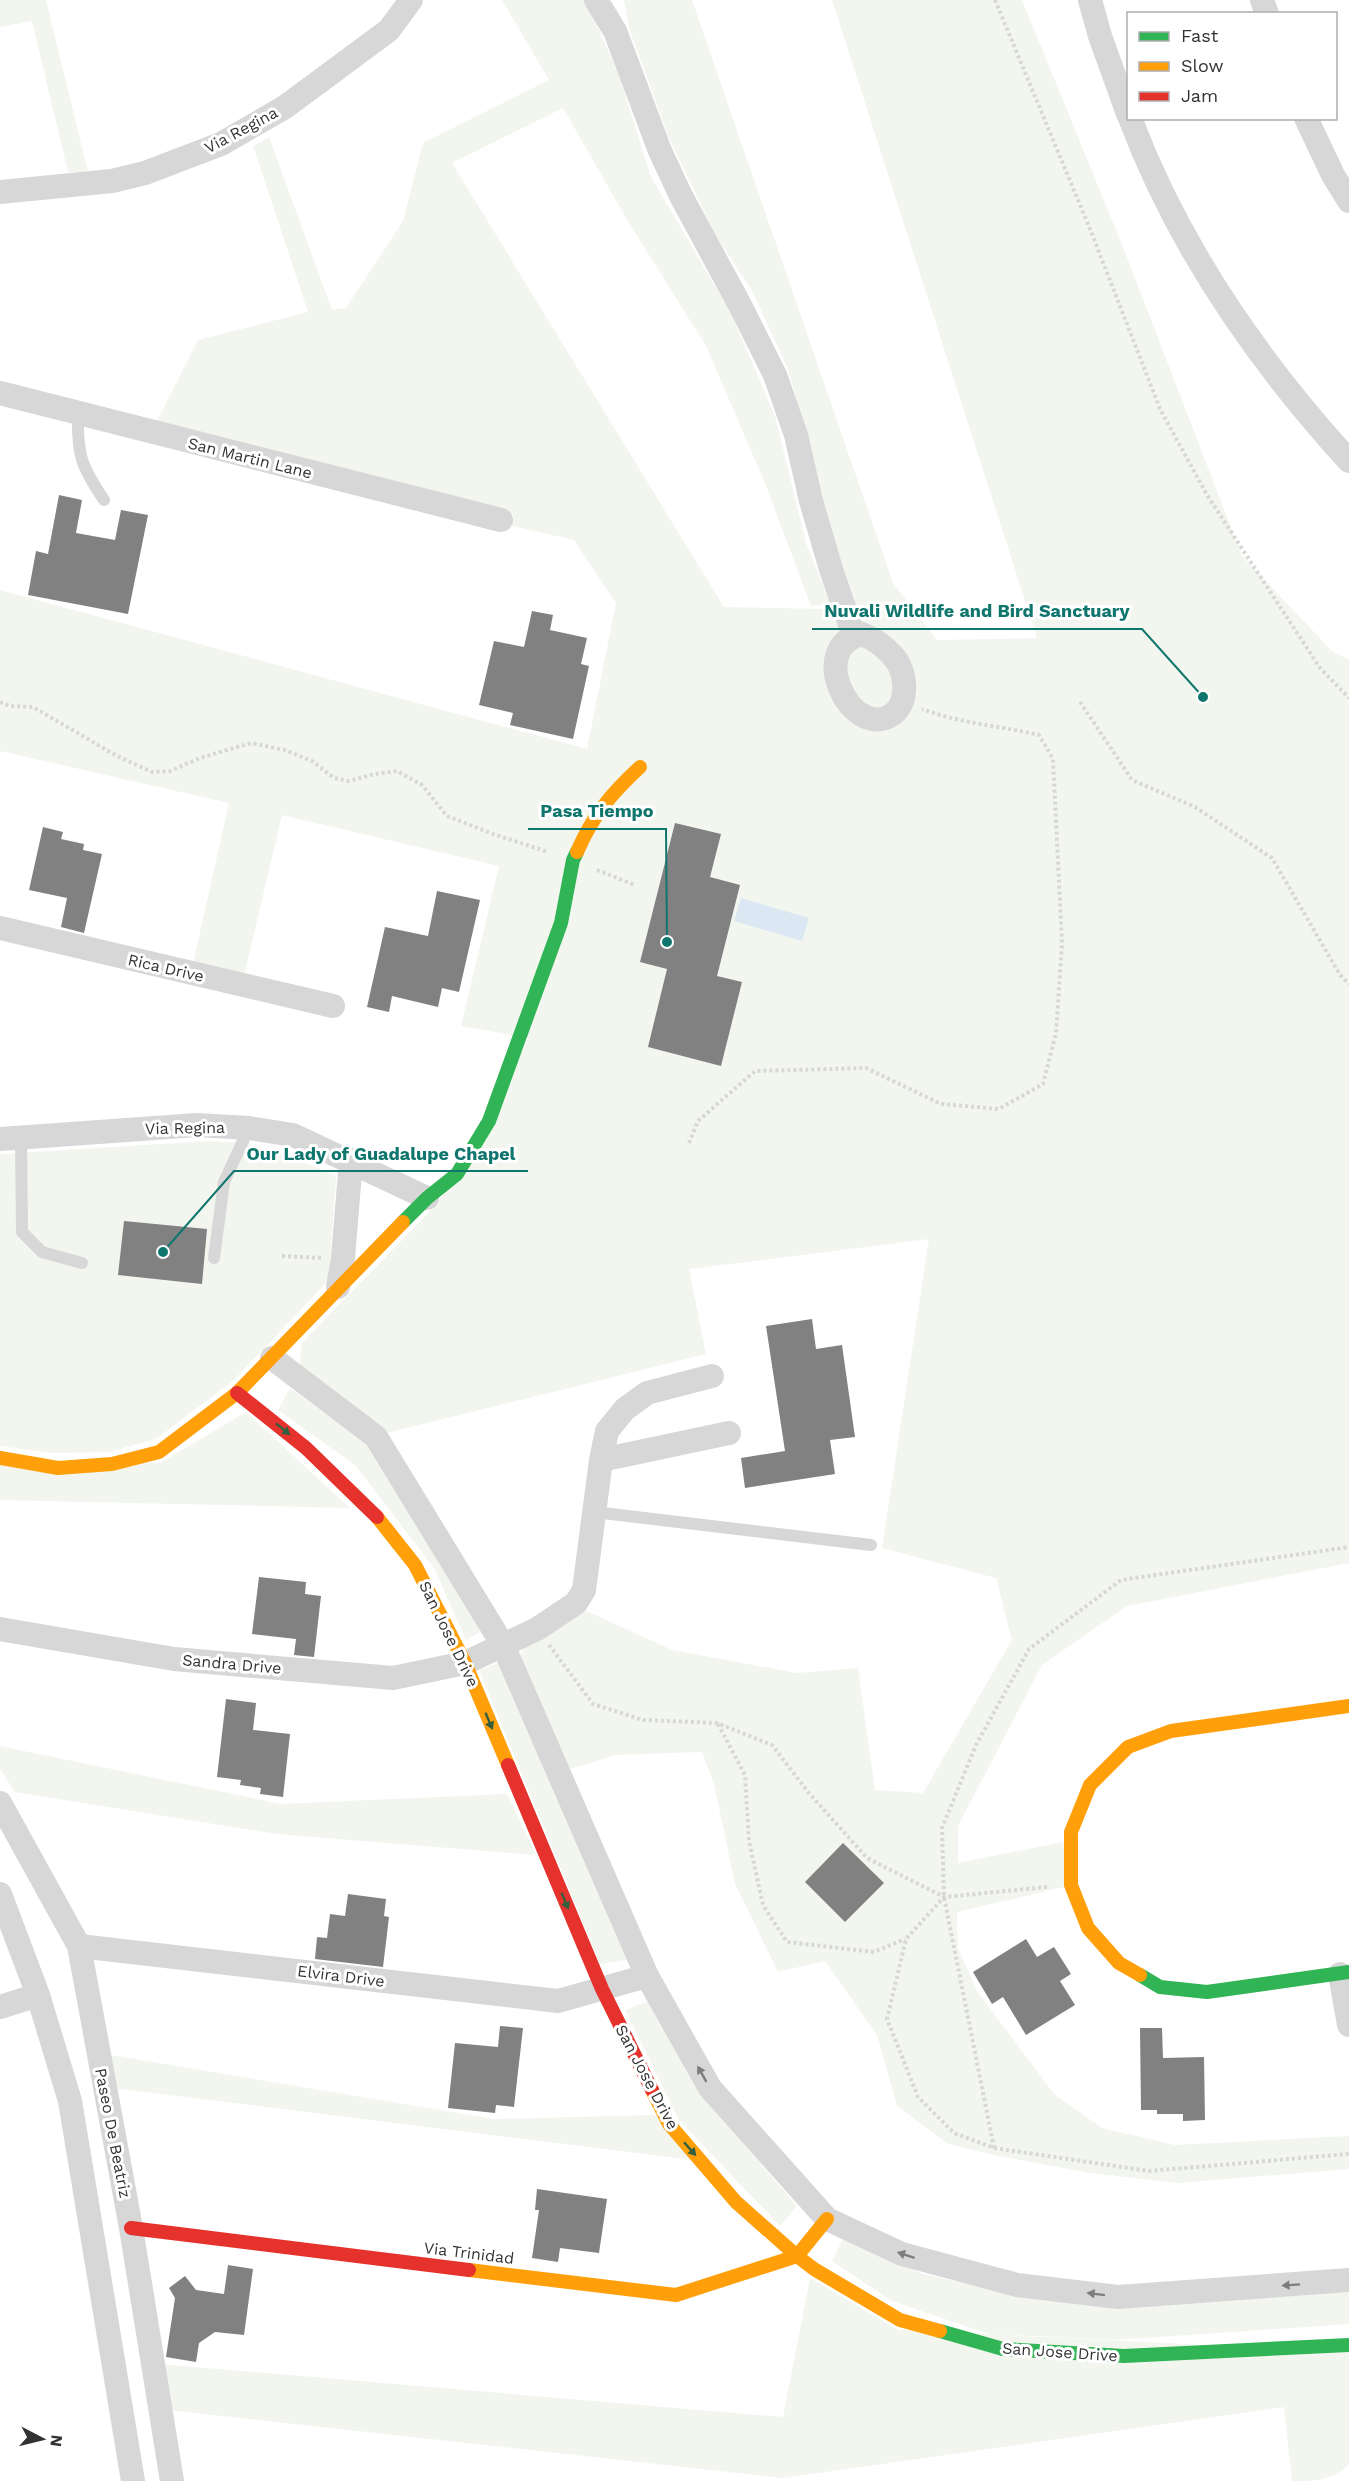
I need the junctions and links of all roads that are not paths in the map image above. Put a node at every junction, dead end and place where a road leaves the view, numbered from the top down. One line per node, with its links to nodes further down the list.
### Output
1 (411, 0): 9 (street, Via Regina)
2 (596, 0): 5 (street)
3 (610, 0): 5 (street)
4 (1090, 0): 6 (street)
5 (615, 31): 16 (street)
6 (1127, 111)
7 (1131, 120): 13 (street)
8 (1307, 120): 10 (street)
9 (0, 192)
10 (1349, 201)
11 (0, 393): 12 (street, San Martin Lane)
12 (78, 413): 14 (lane); 15 (street, San Martin Lane)
13 (1349, 461)
14 (104, 501)
15 (501, 520)
16 (854, 636): 16 (street)
17 (640, 767): 23 (street)
18 (0, 928): 19 (street, Rica Drive)
19 (333, 1006)
20 (249, 1128): 21 (street, Via Regina); 22 (street, Via Regina); 24 (lane)
21 (11, 1139): 25 (lane)
22 (351, 1161): 23 (street, Via Regina); 26 (street)
23 (427, 1198): 26 (street)
24 (214, 1258)
25 (82, 1263)
26 (338, 1287): 27 (street)
27 (272, 1358): 29 (street); 36 (street)
28 (712, 1376): 32 (street, Sandra Drive)
29 (237, 1393): 31 (street); 37 (street, San Jose Drive, one-way to 37)
30 (729, 1433): 32 (street)
31 (0, 1458)
32 (601, 1460): 33 (street, Sandra Drive)
33 (594, 1512): 34 (lane); 36 (street, Sandra Drive)
34 (871, 1545)
35 (0, 1629): 37 (street, Sandra Drive)
36 (502, 1645): 37 (street, Sandra Drive); 43 (street)
37 (465, 1663): 44 (street, San Jose Drive, one-way to 44)
38 (1349, 1706): 42 (street)
39 (0, 1803): 41 (street, Paseo De Beatriz)
40 (0, 1894): 45 (street)
41 (79, 1946): 44 (street, Elvira Drive); 49 (street, Paseo De Beatriz)
42 (1344, 1973): 47 (street)
43 (647, 1976): 44 (street, Elvira Drive); 48 (street, one-way to 43)
44 (602, 1989): 50 (street, San Jose Drive, one-way to 50)
45 (38, 1995): 46 (street); 53 (street)
46 (0, 2007)
47 (1349, 2025)
48 (827, 2219): 50 (street); 51 (street, one-way to 48)
49 (131, 2228): 50 (street, Via Trinidad); 54 (street, Paseo De Beatriz)
50 (797, 2256): 52 (street, San Jose Drive)
51 (1349, 2280)
52 (1349, 2345)
53 (132, 2481)
54 (172, 2481)

